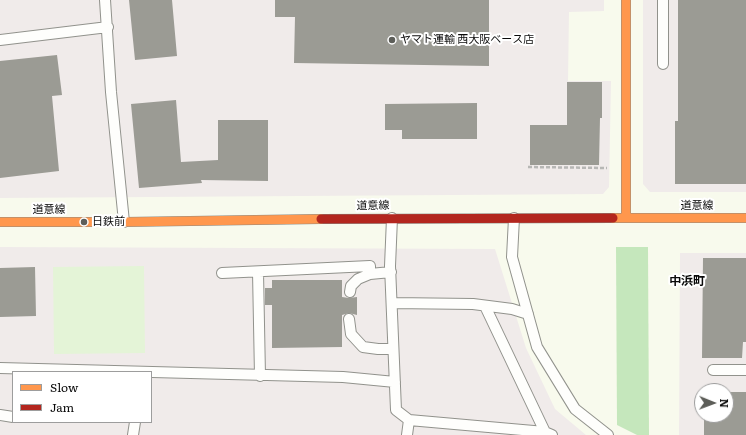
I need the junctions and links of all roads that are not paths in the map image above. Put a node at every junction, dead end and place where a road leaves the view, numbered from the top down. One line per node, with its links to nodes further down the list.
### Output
1 (105, 0): 4 (lane)
2 (626, 0): 9 (street)
3 (663, 0): 6 (lane)
4 (108, 28): 5 (lane); 12 (lane)
5 (0, 40)
6 (663, 64)
7 (392, 218): 8 (street, 道意線); 12 (street, 道意線); 14 (lane)
8 (514, 218): 9 (street, 道意線); 20 (lane)
9 (626, 218): 10 (street, 道意線)
10 (746, 218)
11 (0, 222): 12 (street, 道意線)
12 (124, 222)
13 (258, 272): 15 (lane); 16 (lane); 28 (lane)
14 (391, 272): 16 (lane); 18 (lane)
15 (222, 273)
16 (370, 274): 17 (lane)
17 (350, 292)
18 (392, 303): 19 (lane); 22 (lane)
19 (485, 306): 20 (lane); 34 (lane)
20 (528, 314): 37 (lane)
21 (349, 319): 22 (lane)
22 (394, 349): 29 (lane)
23 (0, 368): 26 (lane)
24 (713, 370): 25 (lane)
25 (746, 370)
26 (104, 371)
27 (152, 372): 28 (lane)
28 (260, 376): 29 (lane)
29 (395, 382): 32 (lane)
30 (0, 415): 31 (lane)
31 (12, 417)
32 (408, 420): 34 (lane); 36 (lane)
33 (135, 423): 35 (lane)
34 (548, 434)
35 (133, 435)
36 (407, 435)
37 (608, 435)

